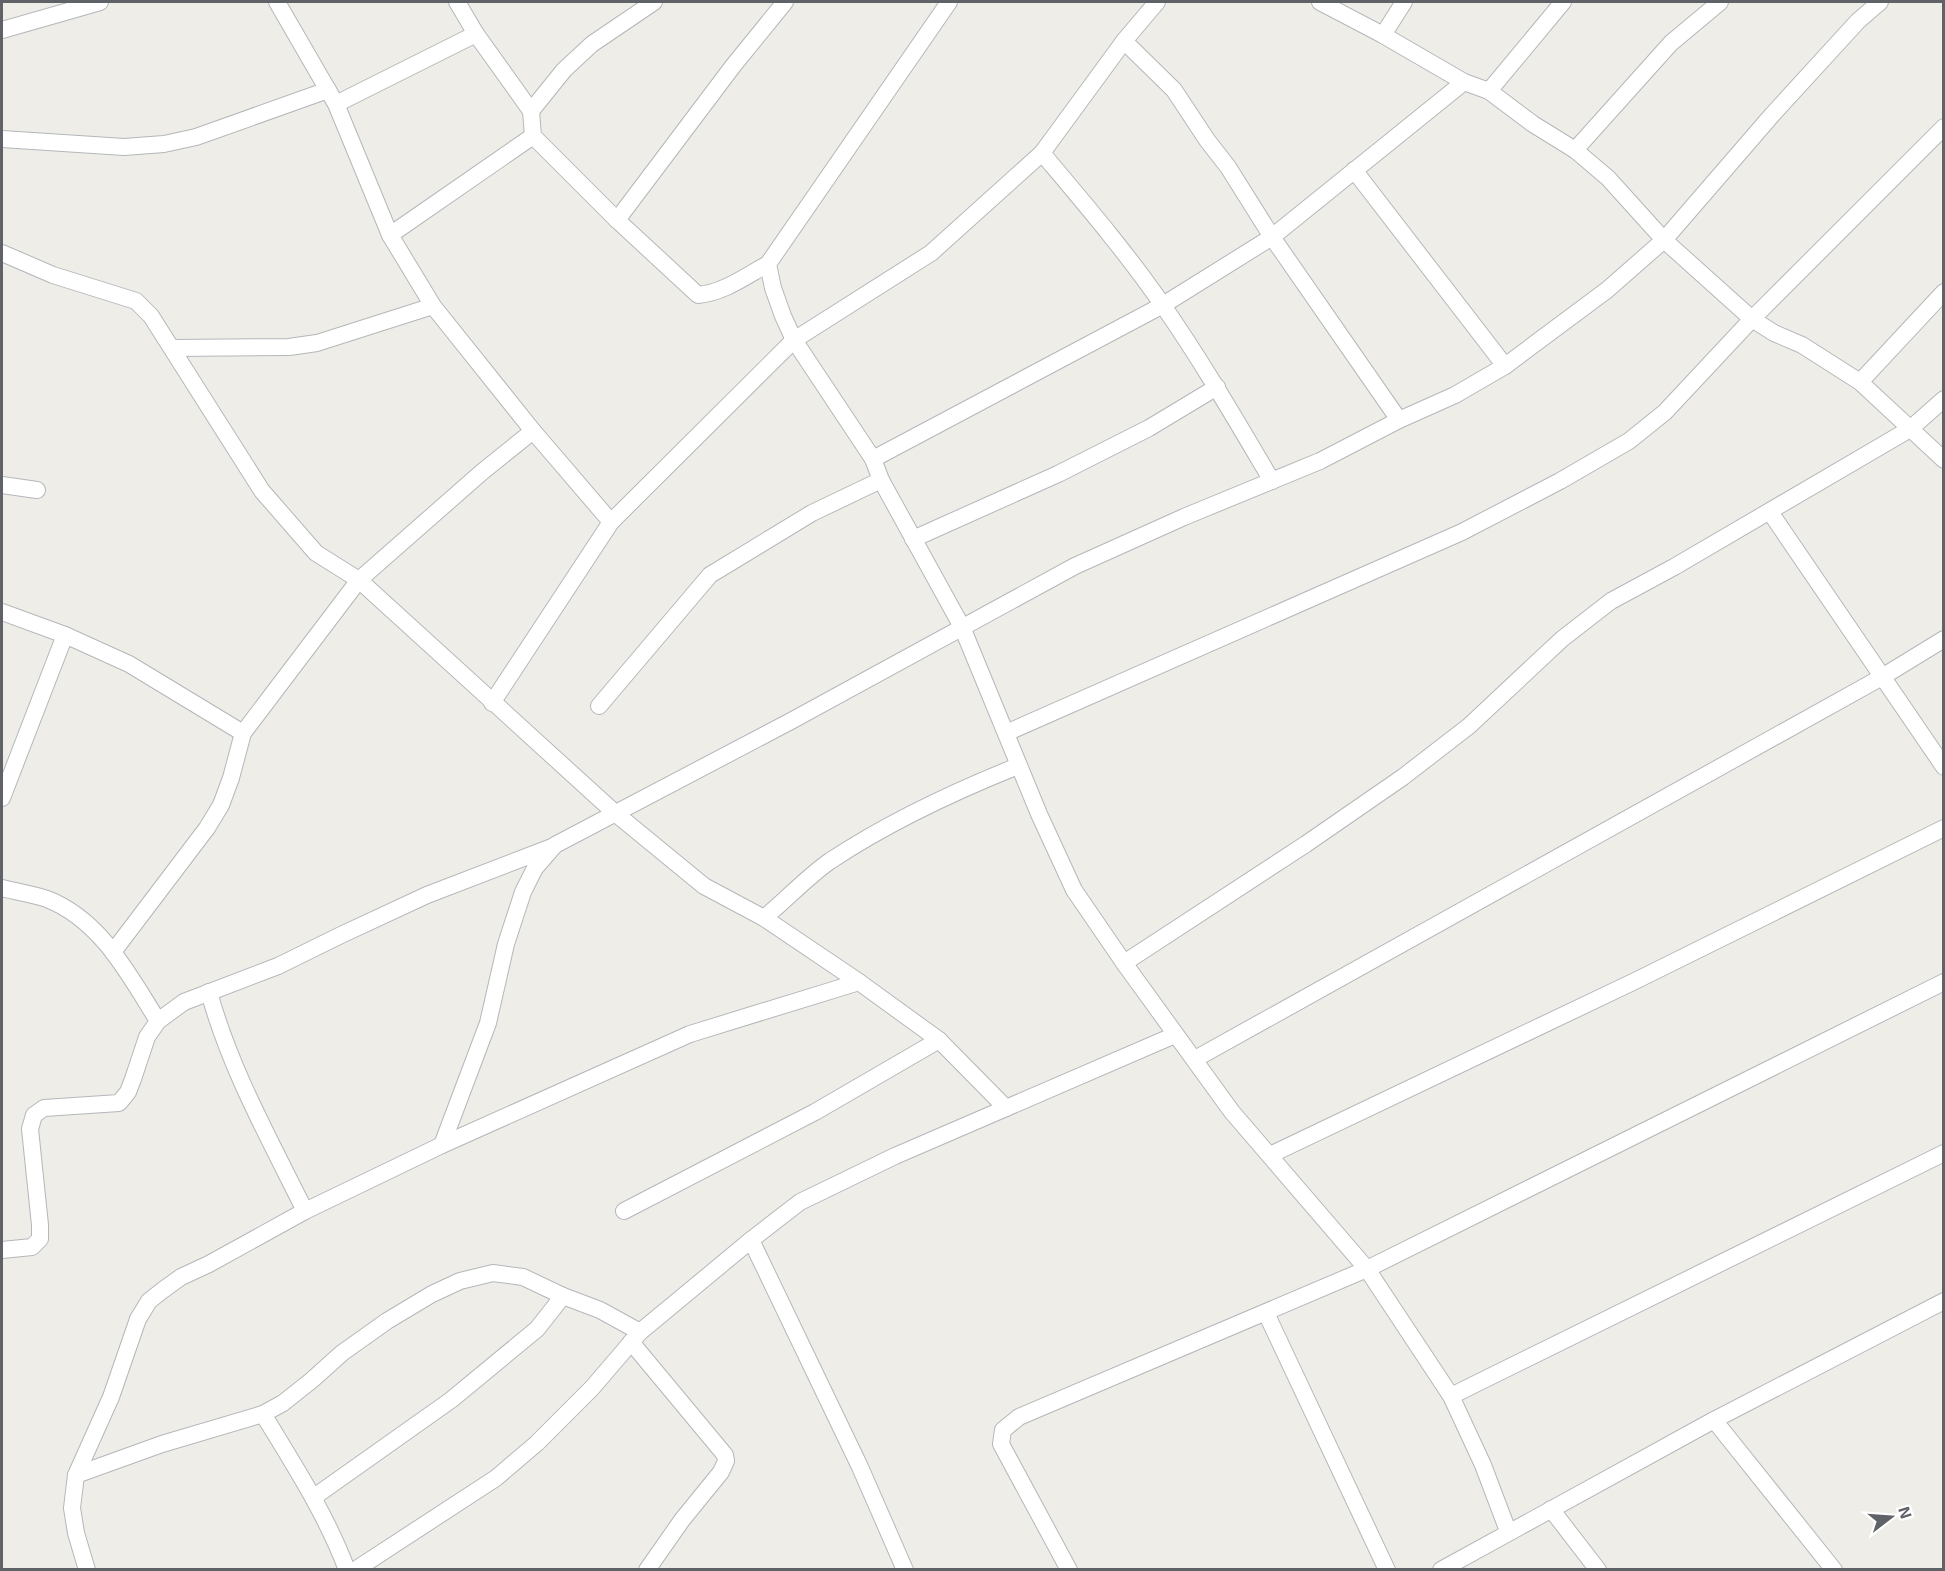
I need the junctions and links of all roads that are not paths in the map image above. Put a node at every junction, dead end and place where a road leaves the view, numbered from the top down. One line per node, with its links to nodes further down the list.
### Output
1 (100, 2): 13 (street)
2 (277, 2): 19 (street)
3 (457, 2): 14 (street)
4 (654, 2): 20 (street)
5 (785, 2): 27 (street)
6 (949, 2): 32 (street)
7 (1157, 2): 16 (street)
8 (1320, 2): 15 (street)
9 (1404, 2): 15 (street)
10 (1563, 2): 18 (street)
11 (1720, 2): 24 (street)
12 (1880, 2): 30 (street)
13 (2, 30)
14 (476, 34): 19 (street); 20 (street)
15 (1383, 35): 17 (street)
16 (1124, 41): 25 (street); 29 (street)
17 (1464, 82): 18 (street); 26 (street)
18 (1489, 91): 24 (street)
19 (332, 97): 23 (street); 28 (street)
20 (531, 111): 22 (street)
21 (1944, 127): 36 (street)
22 (533, 136): 27 (street); 28 (street)
23 (2, 139)
24 (1575, 150): 30 (street)
25 (1042, 153): 34 (street); 37 (street)
26 (1354, 170): 29 (street); 39 (street)
27 (617, 220): 32 (street)
28 (390, 235): 35 (street)
29 (1272, 237): 34 (street); 43 (street)
30 (1664, 240): 36 (street); 39 (street)
31 (2, 253): 38 (street)
32 (768, 264): 37 (street)
33 (1944, 292): 40 (street)
34 (1163, 305): 41 (street); 46 (street)
35 (433, 306): 38 (street); 45 (street)
36 (1752, 319): 40 (street); 64 (street)
37 (795, 340): 46 (street); 53 (street)
38 (172, 348): 55 (street)
39 (1505, 366): 43 (street)
40 (1860, 382): 44 (street)
41 (1217, 387): 49 (street); 54 (street)
42 (1944, 399): 44 (street)
43 (1399, 420): 49 (street)
44 (1910, 429): 47 (street); 52 (street)
45 (533, 431): 53 (street); 55 (street)
46 (873, 459): 48 (street)
47 (1944, 460)
48 (881, 480): 54 (street); 62 (street)
49 (1272, 481): 57 (street)
50 (2, 485): 51 (street)
51 (37, 490)
52 (1770, 512): 60 (street); 74 (street)
53 (611, 522): 61 (street)
54 (913, 539): 57 (street)
55 (358, 580): 61 (street); 63 (street)
56 (2, 612): 58 (street)
57 (962, 627): 64 (street); 68 (street)
58 (64, 635): 63 (street); 67 (street)
59 (1944, 639): 60 (street)
60 (1882, 677): 66 (street); 81 (street)
61 (492, 702): 68 (street)
62 (599, 706)
63 (243, 733): 73 (street)
64 (1006, 733): 65 (street)
65 (1018, 766): 72 (street); 74 (street)
66 (1944, 766)
67 (2, 798)
68 (615, 813): 70 (street); 72 (street)
69 (1944, 828): 85 (street)
70 (555, 845): 77 (street); 83 (street)
71 (2, 888): 73 (street)
72 (764, 918): 75 (street)
73 (113, 952): 78 (street)
74 (1124, 963): 79 (street)
75 (859, 982): 80 (street); 83 (street)
76 (1944, 982): 90 (street)
77 (209, 992): 78 (street); 86 (street)
78 (158, 1021): 89 (street)
79 (1175, 1035): 81 (street); 82 (street)
80 (939, 1040): 82 (street); 87 (street)
81 (1195, 1059): 85 (street)
82 (1006, 1108): 88 (street)
83 (442, 1145): 86 (street)
84 (1944, 1153): 95 (street)
85 (1270, 1155): 90 (street)
86 (305, 1211): 98 (street)
87 (624, 1211)
88 (751, 1240): 94 (street); 106 (street)
89 (2, 1250)
90 (1368, 1269): 93 (street); 95 (street)
91 (563, 1296): 94 (street); 96 (street); 99 (street)
92 (1944, 1301): 97 (street)
93 (1266, 1312): 107 (street); 108 (street)
94 (636, 1337): 104 (street); 105 (street)
95 (1451, 1396): 101 (street)
96 (263, 1414): 98 (street); 99 (street)
97 (1714, 1420): 100 (street); 111 (street)
98 (76, 1475): 102 (street)
99 (314, 1497): 103 (street)
100 (1551, 1509): 101 (street); 110 (street)
101 (1508, 1531): 109 (street)
102 (87, 1569)
103 (347, 1569)
104 (355, 1569)
105 (647, 1569)
106 (905, 1569)
107 (1069, 1569)
108 (1386, 1569)
109 (1441, 1569)
110 (1598, 1569)
111 (1834, 1569)

